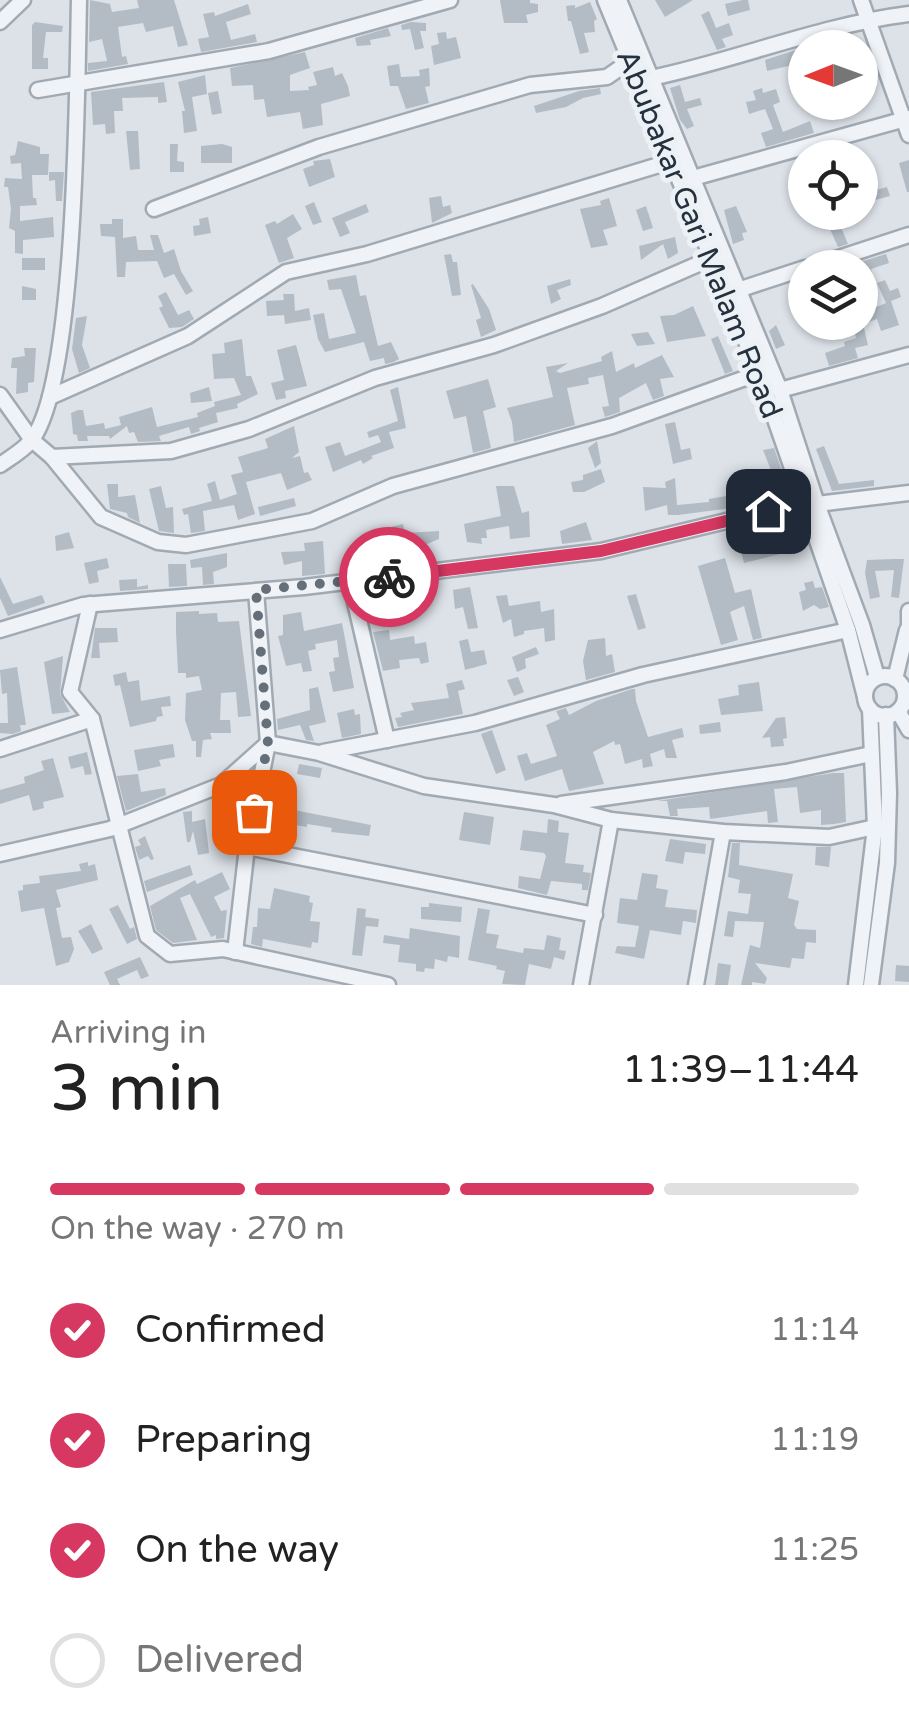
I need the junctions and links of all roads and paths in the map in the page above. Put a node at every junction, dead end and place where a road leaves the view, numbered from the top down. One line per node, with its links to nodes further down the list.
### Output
1 (23, 0): 9 (street)
2 (79, 0): 12 (street)
3 (450, 0): 12 (street)
4 (604, 0): 10 (street, Abubakar Gari Malam Road)
5 (620, 0): 11 (street)
6 (861, 0): 8 (street)
7 (909, 14): 8 (street)
8 (869, 19): 11 (street); 14 (street)
9 (0, 22)
10 (630, 60): 16 (street, Abubakar Gari Malam Road); 18 (street)
11 (651, 78): 17 (street)
12 (77, 83): 13 (street); 28 (street)
13 (38, 90)
14 (906, 119): 15 (street); 17 (street)
15 (909, 135)
16 (672, 161): 21 (street, Abubakar Gari Malam Road); 28 (street)
17 (693, 178): 23 (street)
18 (154, 209)
19 (909, 234): 20 (street)
20 (861, 250)
21 (712, 258): 25 (street, Abubakar Gari Malam Road); 30 (street)
22 (788, 274): 23 (street)
23 (738, 290): 26 (street)
24 (909, 354): 26 (street)
25 (759, 373): 30 (street); 33 (street, Abubakar Gari Malam Road)
26 (780, 390): 33 (street)
27 (0, 395): 29 (street)
28 (50, 398): 29 (street)
29 (32, 440): 30 (street); 31 (street)
30 (52, 457)
31 (0, 466)
32 (909, 493): 33 (street)
33 (810, 503): 34 (street); 39 (street, Abubakar Gari Malam Road); 41 (street)
34 (350, 582): 35 (street); 47 (street)
35 (256, 590): 36 (street); 48 (street)
36 (90, 604): 38 (street); 45 (street)
37 (909, 611): 40 (street)
38 (0, 630)
39 (848, 630): 43 (street, Abubakar Gari Malam Road); 47 (street)
40 (908, 630): 42 (street)
41 (878, 677): 42 (street); 43 (street)
42 (895, 679): 44 (street)
43 (868, 703): 44 (street); 51 (street, Abubakar Gari Malam Road)
44 (892, 713): 46 (street); 65 (street)
45 (92, 718): 49 (street); 54 (street)
46 (909, 730)
47 (388, 740): 50 (street)
48 (268, 744): 50 (street); 54 (street); 57 (street)
49 (0, 749)
50 (319, 753): 52 (street)
51 (871, 754): 52 (street); 55 (street, Abubakar Gari Malam Road)
52 (554, 805): 53 (street)
53 (611, 820): 56 (street); 59 (street)
54 (119, 825): 58 (street); 60 (street)
55 (875, 827): 56 (street); 64 (street, Abubakar Gari Malam Road)
56 (723, 832): 63 (street)
57 (248, 846): 59 (street); 60 (street)
58 (0, 854)
59 (595, 915): 62 (street)
60 (236, 952): 61 (street)
61 (388, 985)
62 (582, 985)
63 (696, 985)
64 (856, 985)
65 (871, 985)

